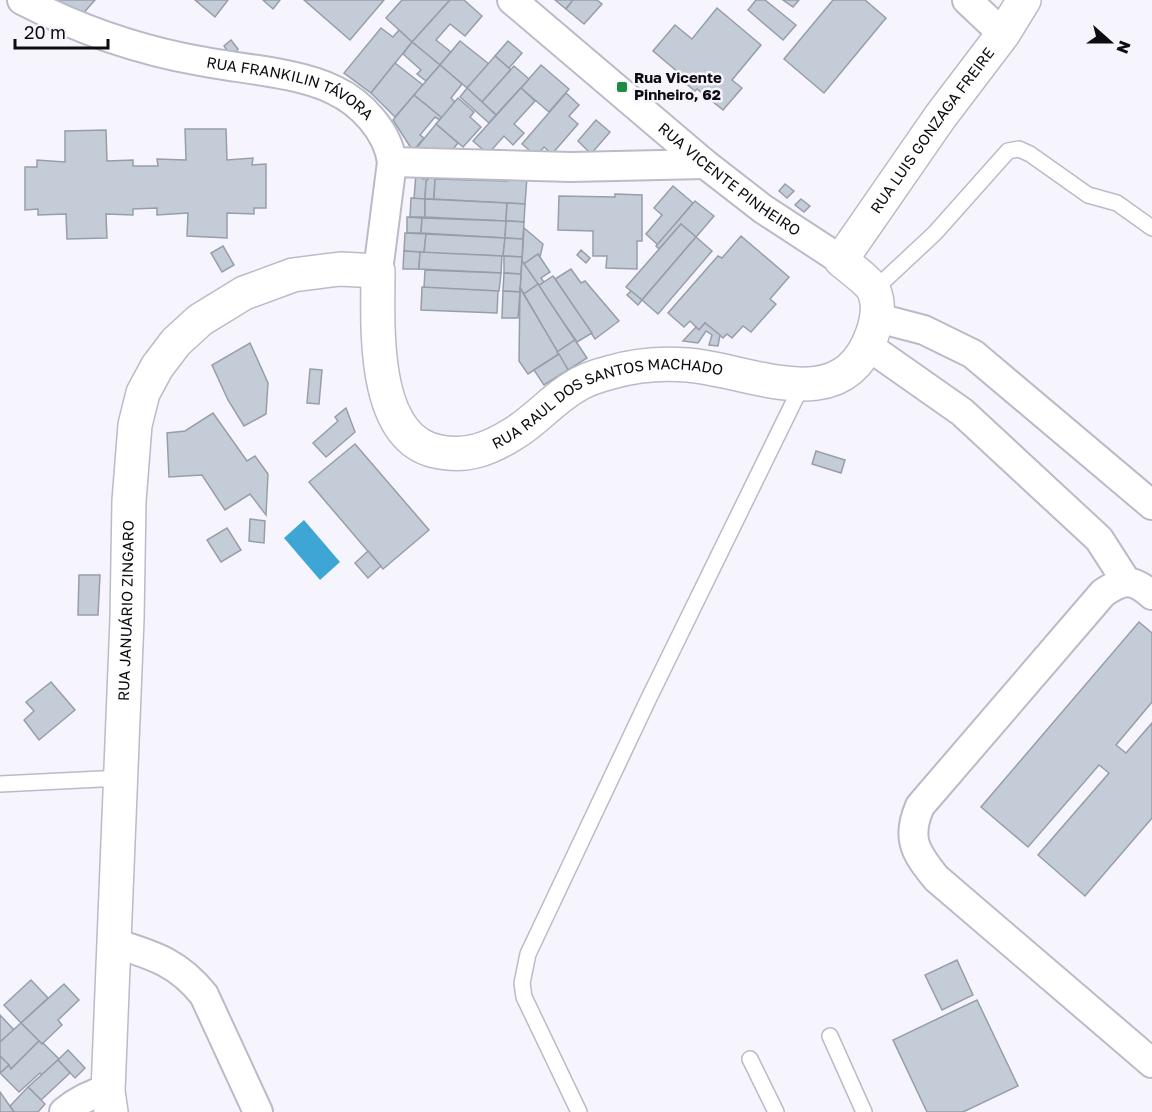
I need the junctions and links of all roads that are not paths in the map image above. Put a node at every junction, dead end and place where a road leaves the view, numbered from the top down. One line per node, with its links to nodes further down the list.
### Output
1 (22, 0): 6 (street, RUA FRANKILIN TÁVORA)
2 (512, 0): 7 (street, RUA VICENTE PINHEIRO)
3 (967, 0): 5 (street)
4 (1024, 0): 5 (street, RUA LUIS GONZAGA FREIRE)
5 (1003, 34): 9 (street, RUA LUIS GONZAGA FREIRE)
6 (392, 162): 7 (street); 10 (street, RUA FRANKILIN TÁVORA)
7 (705, 164): 9 (street, RUA VICENTE PINHEIRO)
8 (1152, 228): 11 (lane)
9 (841, 260): 11 (street)
10 (378, 271): 12 (street, RUA RAUL DOS SANTOS MACHADO); 16 (street, RUA JANUÁRIO ZINGARO)
11 (873, 318): 12 (street, RUA RAUL DOS SANTOS MACHADO); 13 (street); 14 (street)
12 (802, 385): 25 (lane)
13 (1152, 505)
14 (1126, 581): 15 (street); 21 (street)
15 (1152, 595)
16 (121, 778): 17 (lane); 18 (street, RUA JANUÁRIO ZINGARO)
17 (0, 784)
18 (114, 943): 22 (street, RUA JANUÁRIO ZINGARO); 24 (street)
19 (830, 1036): 27 (lane)
20 (750, 1059): 26 (lane)
21 (1152, 1063)
22 (110, 1101): 23 (street)
23 (64, 1112)
24 (258, 1112)
25 (579, 1112)
26 (776, 1112)
27 (864, 1112)

